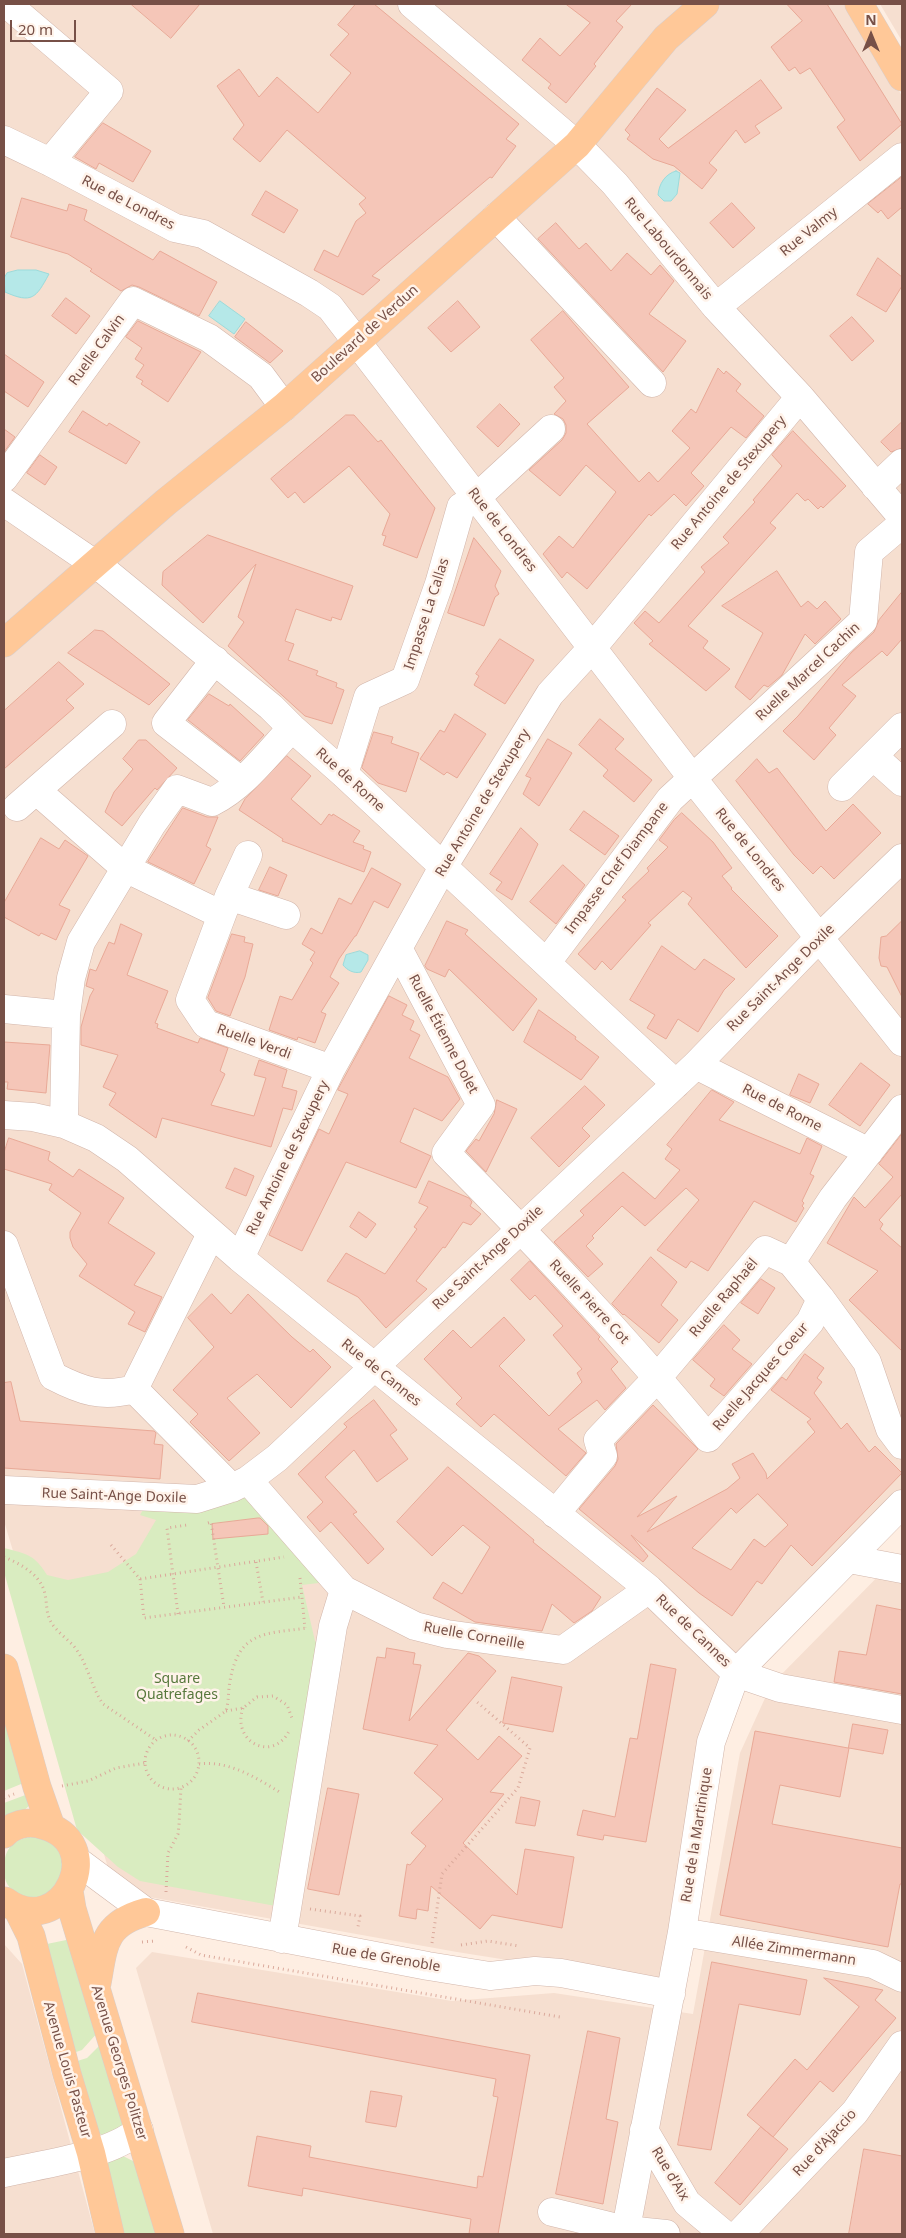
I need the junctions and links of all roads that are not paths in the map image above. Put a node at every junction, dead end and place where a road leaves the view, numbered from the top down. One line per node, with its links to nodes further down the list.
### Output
1 (7, 4): 9 (street)
2 (412, 4): 7 (street, Rue Labourdonnais)
3 (705, 4): 7 (main road, Boulevard de Verdun)
4 (859, 4): 5 (main road)
5 (902, 77)
6 (5, 143): 9 (street, Rue de Londres)
7 (577, 145): 10 (main road, Boulevard de Verdun); 11 (street, Rue Labourdonnais)
8 (902, 157): 11 (street, Rue Valmy)
9 (50, 162): 12 (street, Rue de Londres)
10 (496, 217): 12 (main road, Boulevard de Verdun); 13 (street)
11 (716, 307): 14 (street, Rue Labourdonnais)
12 (357, 341): 15 (main road, Boulevard de Verdun); 20 (street, Rue de Londres)
13 (652, 383)
14 (800, 397): 19 (street, Rue Labourdonnais); 26 (street, Rue Antoine de Stexupery)
15 (284, 406): 18 (street, Ruelle Calvin); 24 (main road, Boulevard de Verdun)
16 (551, 430): 20 (street, Impasse La Callas)
17 (902, 463): 19 (street)
18 (4, 478)
19 (876, 486): 22 (street, Rue Labourdonnais)
20 (476, 498): 26 (street, Rue de Londres); 32 (street, Impasse La Callas)
21 (4, 502): 24 (street, Rue de Rome)
22 (902, 517)
23 (902, 524): 33 (street, Ruelle Marcel Cachin)
24 (94, 564): 25 (main road, Boulevard de Verdun); 27 (street, Rue de Rome)
25 (4, 643)
26 (592, 648): 33 (street, Rue de Londres); 40 (street, Rue Antoine de Stexupery)
27 (214, 660): 30 (street, Rue de Rome); 34 (street)
28 (112, 724): 37 (street)
29 (902, 727): 31 (street)
30 (292, 728): 32 (street, Rue de Rome); 34 (street)
31 (873, 756): 35 (street); 36 (street)
32 (344, 774): 40 (street, Rue de Rome)
33 (692, 779): 44 (street, Rue de Londres); 46 (street, Impasse Chef Diampane)
34 (241, 781): 41 (street)
35 (902, 782)
36 (842, 787)
37 (15, 802): 41 (street)
38 (248, 855): 42 (street, Ruelle Verdi)
39 (902, 858): 44 (street, Rue Saint-Ange Doxile)
40 (443, 867): 45 (street, Rue Antoine de Stexupery); 46 (street, Rue de Rome)
41 (125, 868): 42 (street); 48 (street)
42 (225, 905): 43 (street); 51 (street, Ruelle Verdi)
43 (286, 915)
44 (820, 937): 49 (street, Rue de Londres); 50 (street, Rue Saint-Ange Doxile)
45 (398, 950): 51 (street, Rue Antoine de Stexupery); 57 (street, Ruelle Étienne Dolet)
46 (547, 962): 52 (street, Rue de Rome)
47 (4, 1009): 48 (street)
48 (66, 1015): 55 (street)
49 (902, 1042)
50 (696, 1065): 52 (street, Rue Saint-Ange Doxile); 56 (street, Rue de Rome)
51 (331, 1069): 60 (street, Rue Antoine de Stexupery)
52 (676, 1084): 57 (street, Rue Saint-Ange Doxile)
53 (902, 1109): 56 (street)
54 (4, 1115): 55 (street, Rue de Cannes)
55 (64, 1124): 58 (street, Rue de Cannes)
56 (869, 1152): 61 (street)
57 (520, 1228): 63 (street, Rue Saint-Ange Doxile); 64 (street, Ruelle Pierre Cot)
58 (211, 1234): 60 (street, Rue de Cannes); 65 (street)
59 (4, 1245): 65 (street)
60 (240, 1258): 63 (street, Rue de Cannes)
61 (791, 1262): 62 (street); 64 (street, Ruelle Raphaël)
62 (821, 1299): 64 (street, Ruelle Jacques Coeur); 66 (street)
63 (374, 1367): 67 (street, Rue Saint-Ange Doxile); 70 (street, Rue de Cannes)
64 (658, 1376): 70 (street, Ruelle Raphaël)
65 (134, 1389): 67 (street, Ruelle Corneille)
66 (902, 1445)
67 (240, 1484): 68 (street, Rue Saint-Ange Doxile); 74 (street, Ruelle Corneille)
68 (4, 1490)
69 (902, 1504): 71 (street, Rue de la Martinique)
70 (555, 1514): 73 (street, Rue de Cannes)
71 (849, 1560): 72 (street); 76 (street, Rue de la Martinique)
72 (902, 1569)
73 (650, 1589): 74 (street, Ruelle Corneille); 76 (street, Rue de Cannes)
74 (344, 1590): 84 (street)
75 (4, 1668): 78 (main road)
76 (736, 1672): 77 (street); 83 (street, Rue de la Martinique)
77 (902, 1710)
78 (51, 1827): 79 (main road); 80 (main road, Avenue Georges Politzer)
79 (4, 1834)
80 (73, 1878): 81 (street, Rue de Grenoble); 82 (main road); 86 (main road, Avenue Georges Politzer)
81 (153, 1903): 84 (street, Rue de Grenoble); 86 (main road)
82 (10, 1904): 91 (main road, Avenue Louis Pasteur)
83 (682, 1932): 85 (street, Allée Zimmermann); 87 (street, Rue de la Martinique)
84 (282, 1939): 87 (street, Rue de Grenoble)
85 (902, 1978)
86 (96, 1987): 89 (main road, Avenue Georges Politzer)
87 (671, 1994): 90 (street, Rue de la Martinique)
88 (902, 2045): 99 (street, Rue d'Ajaccio)
89 (139, 2130): 91 (street); 96 (main road, Avenue Georges Politzer)
90 (644, 2130): 94 (street, Rue de la Martinique); 98 (street, Rue d'Aix)
91 (91, 2153): 92 (street); 95 (main road, Avenue Louis Pasteur)
92 (4, 2173)
93 (552, 2212): 94 (street)
94 (626, 2232): 97 (street)
95 (110, 2234)
96 (170, 2234)
97 (666, 2234)
98 (724, 2234)
99 (739, 2234)

